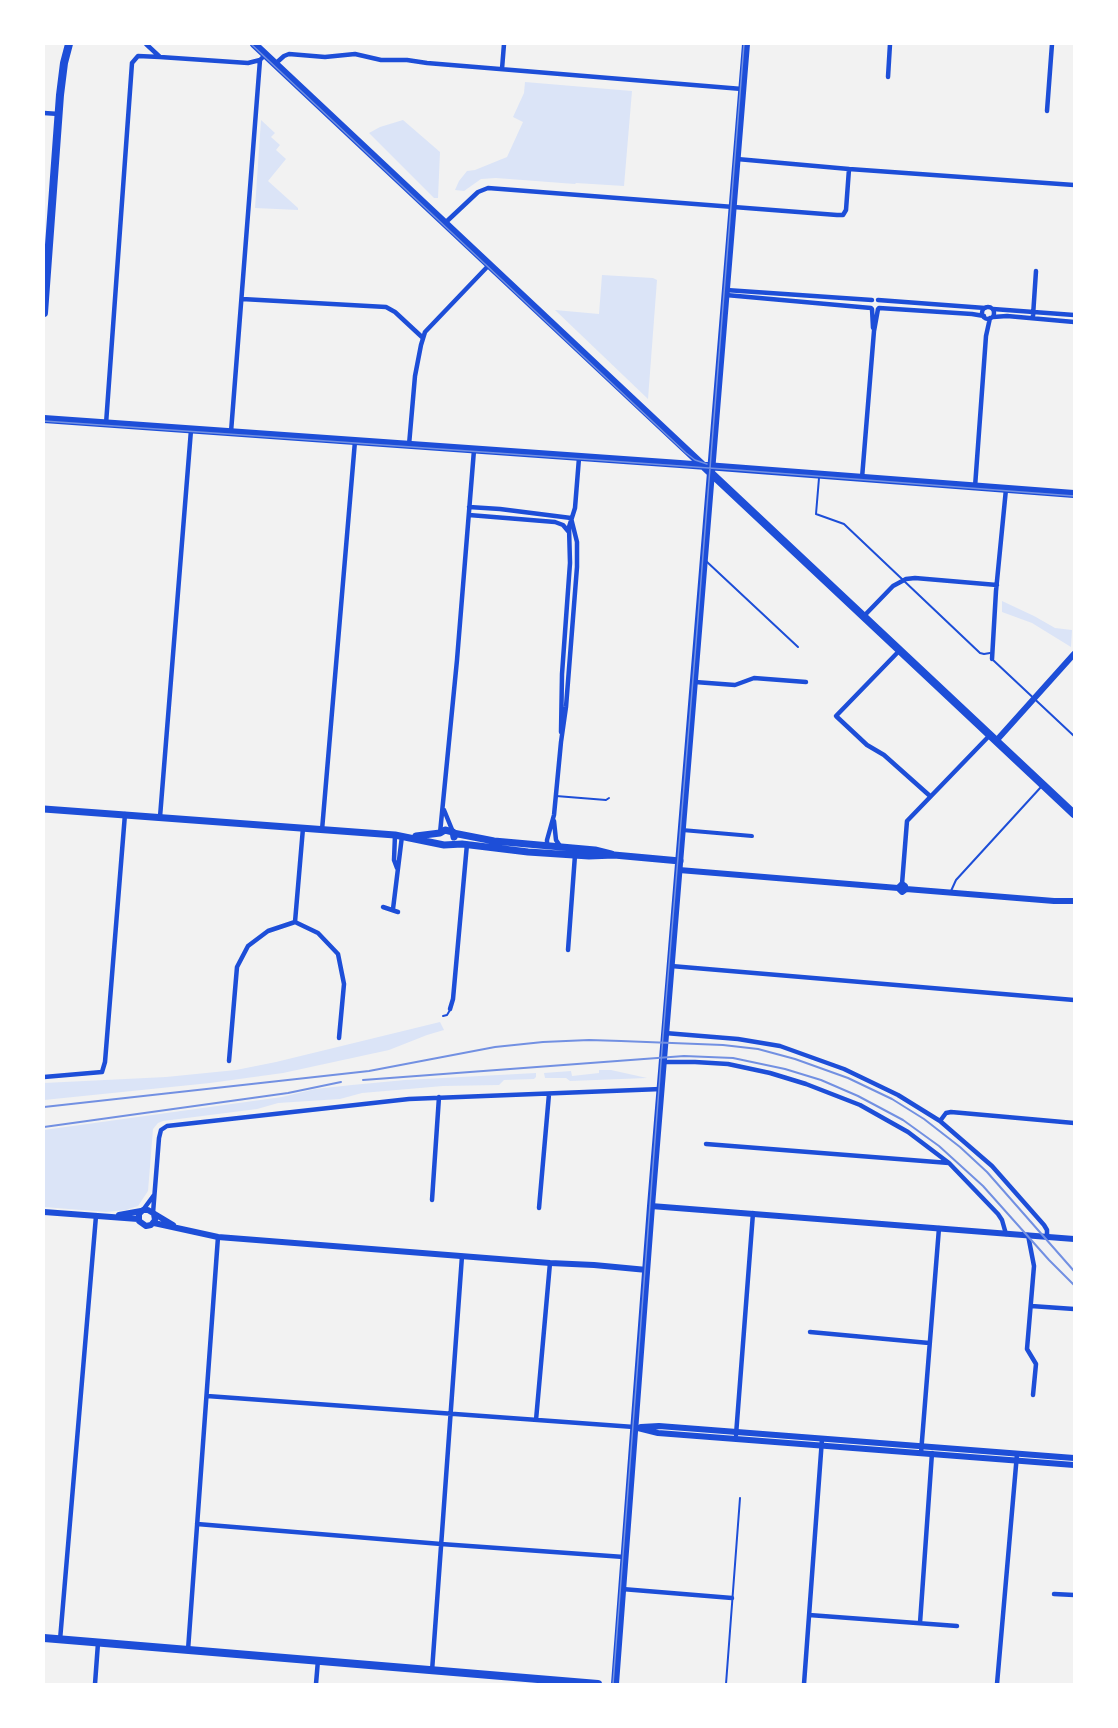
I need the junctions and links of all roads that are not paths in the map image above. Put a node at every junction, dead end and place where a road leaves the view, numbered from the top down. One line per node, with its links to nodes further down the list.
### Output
1 (69, 44): 16 (main road)
2 (146, 44): 8 (street)
3 (256, 44): 9 (main road)
4 (504, 44): 11 (street)
5 (746, 44): 13 (main road)
6 (890, 44): 12 (street)
7 (1052, 44): 14 (street)
8 (160, 57): 9 (street); 37 (street)
9 (262, 57): 10 (main road); 25 (street)
10 (275, 64): 11 (street); 21 (main road)
11 (502, 69): 13 (street)
12 (888, 76)
13 (742, 89): 17 (main road)
14 (1047, 111)
15 (44, 113): 16 (street)
16 (59, 114): 30 (main road)
17 (737, 159): 18 (street); 20 (main road)
18 (849, 169): 19 (street); 20 (street)
19 (1074, 185)
20 (733, 208): 21 (street); 24 (main road)
21 (445, 223): 22 (main road)
22 (489, 265): 35 (street); 44 (main road)
23 (1036, 271): 31 (street)
24 (726, 293): 26 (street); 27 (street); 45 (main road)
25 (242, 299): 35 (street); 39 (street)
26 (875, 300): 27 (street); 27 (street); 28 (street)
27 (875, 308): 33 (street); 47 (street)
28 (984, 309): 29 (street); 33 (street)
29 (993, 309): 31 (street); 33 (street)
30 (44, 313)
31 (1033, 315): 32 (street); 33 (street); 34 (street)
32 (1074, 315)
33 (988, 317): 48 (street)
34 (1074, 322)
35 (423, 338): 41 (street)
36 (44, 419): 37 (main road)
37 (106, 424): 38 (main road)
38 (191, 430): 39 (main road); 93 (street)
39 (231, 433): 40 (main road)
40 (355, 441): 41 (main road); 95 (street)
41 (409, 445): 42 (main road)
42 (474, 450): 43 (main road); 51 (street)
43 (579, 458): 44 (main road); 55 (street)
44 (703, 466): 45 (main road)
45 (712, 470): 46 (main road); 61 (main road); 66 (main road)
46 (819, 475): 47 (main road); 64 (lane)
47 (862, 478): 48 (main road)
48 (975, 487): 49 (main road)
49 (1006, 489): 50 (main road); 65 (street)
50 (1074, 494)
51 (469, 507): 52 (street); 54 (street)
52 (521, 512): 53 (street); 56 (street)
53 (530, 514): 55 (street); 57 (street)
54 (469, 515): 56 (street); 88 (street)
55 (571, 518): 58 (street); 60 (street)
56 (520, 520): 57 (street)
57 (528, 520): 58 (street)
58 (569, 533): 59 (street)
59 (570, 545): 60 (street); 62 (street)
60 (577, 545): 63 (street)
61 (705, 560): 71 (lane); 78 (main road)
62 (569, 579): 63 (street); 67 (street)
63 (576, 579): 68 (street)
64 (902, 580): 65 (street); 66 (street); 73 (lane)
65 (997, 585): 73 (street)
66 (864, 617): 72 (main road)
67 (566, 621): 68 (street); 69 (street)
68 (573, 621): 70 (street)
69 (565, 633): 70 (street); 76 (street)
70 (572, 633): 77 (street)
71 (798, 647)
72 (900, 650): 83 (main road); 86 (street)
73 (992, 652): 75 (street)
74 (1074, 654): 81 (street)
75 (992, 659): 81 (lane)
76 (563, 660): 77 (street); 80 (street)
77 (570, 660): 80 (street)
78 (695, 682): 79 (street); 96 (main road)
79 (806, 682)
80 (565, 691): 85 (street)
81 (1035, 699): 82 (lane); 83 (street)
82 (1074, 736)
83 (993, 738): 84 (main road); 86 (street)
84 (1043, 785): 91 (main road); 115 (lane)
85 (556, 796): 87 (lane); 92 (street)
86 (930, 796): 114 (street)
87 (609, 798)
88 (444, 808): 97 (street); 98 (street)
89 (44, 809): 90 (main road)
90 (125, 814): 93 (main road); 128 (street)
91 (1074, 814)
92 (554, 815): 99 (street); 110 (street)
93 (160, 817): 94 (main road)
94 (303, 828): 95 (main road); 118 (street)
95 (322, 830): 100 (main road)
96 (682, 830): 102 (street); 112 (main road)
97 (440, 833): 98 (main road); 100 (main road); 106 (main road)
98 (453, 833): 101 (main road); 107 (main road)
99 (549, 834): 105 (street); 108 (street)
100 (398, 836): 106 (main road); 117 (street)
101 (465, 836): 103 (main road); 104 (main road)
102 (752, 837)
103 (467, 844): 104 (main road); 107 (main road); 122 (street)
104 (486, 844): 109 (main road)
105 (534, 844): 108 (main road); 109 (main road)
106 (441, 845): 107 (main road)
107 (450, 845)
108 (547, 846): 110 (main road)
109 (521, 847): 110 (main road)
110 (561, 850): 111 (main road)
111 (576, 852): 112 (main road); 119 (street)
112 (680, 861): 113 (main road)
113 (679, 870): 114 (street); 120 (main road)
114 (902, 887): 115 (street)
115 (950, 892): 116 (street)
116 (1074, 901)
117 (383, 907)
118 (295, 922): 125 (street); 126 (street)
119 (568, 950)
120 (671, 966): 121 (street); 124 (main road)
121 (1074, 1000)
122 (450, 1009): 123 (lane)
123 (443, 1016)
124 (665, 1034): 127 (main road); 132 (street)
125 (339, 1038)
126 (229, 1061)
127 (663, 1061): 129 (main road); 135 (street)
128 (44, 1077)
129 (661, 1089): 130 (street); 138 (main road)
130 (549, 1094): 131 (street); 139 (street)
131 (439, 1097): 136 (street); 137 (street)
132 (940, 1121): 133 (street); 151 (street)
133 (1074, 1123)
134 (706, 1144): 135 (street)
135 (949, 1163): 150 (street)
136 (154, 1195): 140 (street); 143 (street)
137 (432, 1200)
138 (651, 1206): 142 (street); 157 (main road)
139 (539, 1208)
140 (142, 1211): 143 (street); 145 (street); 146 (street)
141 (44, 1212): 144 (street)
142 (753, 1213): 149 (street); 167 (street)
143 (154, 1214): 147 (street); 148 (street)
144 (96, 1216): 145 (street); 186 (street)
145 (107, 1217): 146 (street)
146 (138, 1219): 147 (street)
147 (154, 1223): 148 (street)
148 (177, 1228): 152 (street)
149 (939, 1228): 150 (street); 161 (street)
150 (1006, 1234): 153 (street)
151 (1049, 1236): 153 (street); 154 (street)
152 (218, 1237): 155 (street); 163 (street)
153 (1025, 1237): 158 (street)
154 (1074, 1239)
155 (462, 1256): 156 (street); 164 (street)
156 (550, 1263): 157 (street); 165 (street)
157 (646, 1270): 166 (main road)
158 (1031, 1306): 159 (street); 162 (street)
159 (1074, 1309)
160 (810, 1332): 161 (street)
161 (929, 1343): 169 (street)
162 (1033, 1395)
163 (207, 1396): 164 (street); 175 (street)
164 (450, 1414): 165 (street); 176 (street)
165 (536, 1420): 166 (street)
166 (634, 1427): 167 (street); 177 (main road)
167 (736, 1435): 168 (street)
168 (822, 1442): 169 (street); 182 (street)
169 (921, 1450): 170 (street)
170 (933, 1450): 171 (street); 183 (street)
171 (1017, 1457): 172 (street); 173 (street); 198 (street)
172 (1074, 1458)
173 (1074, 1465)
174 (740, 1498): 181 (lane)
175 (197, 1524): 176 (street); 188 (street)
176 (441, 1544): 177 (street); 190 (street)
177 (624, 1557): 178 (main road)
178 (622, 1589): 181 (street); 195 (main road)
179 (1054, 1594): 180 (street)
180 (1074, 1594)
181 (732, 1598): 196 (lane)
182 (809, 1615): 183 (street); 197 (street)
183 (920, 1623): 184 (street)
184 (957, 1626)
185 (44, 1638): 186 (main road)
186 (60, 1640): 187 (main road)
187 (98, 1643): 188 (main road); 192 (street)
188 (188, 1650): 189 (main road)
189 (318, 1660): 190 (main road); 193 (street)
190 (432, 1671): 191 (main road)
191 (496, 1680): 194 (main road)
192 (95, 1684)
193 (316, 1684)
194 (598, 1684)
195 (615, 1684)
196 (726, 1684)
197 (804, 1684)
198 (997, 1684)

